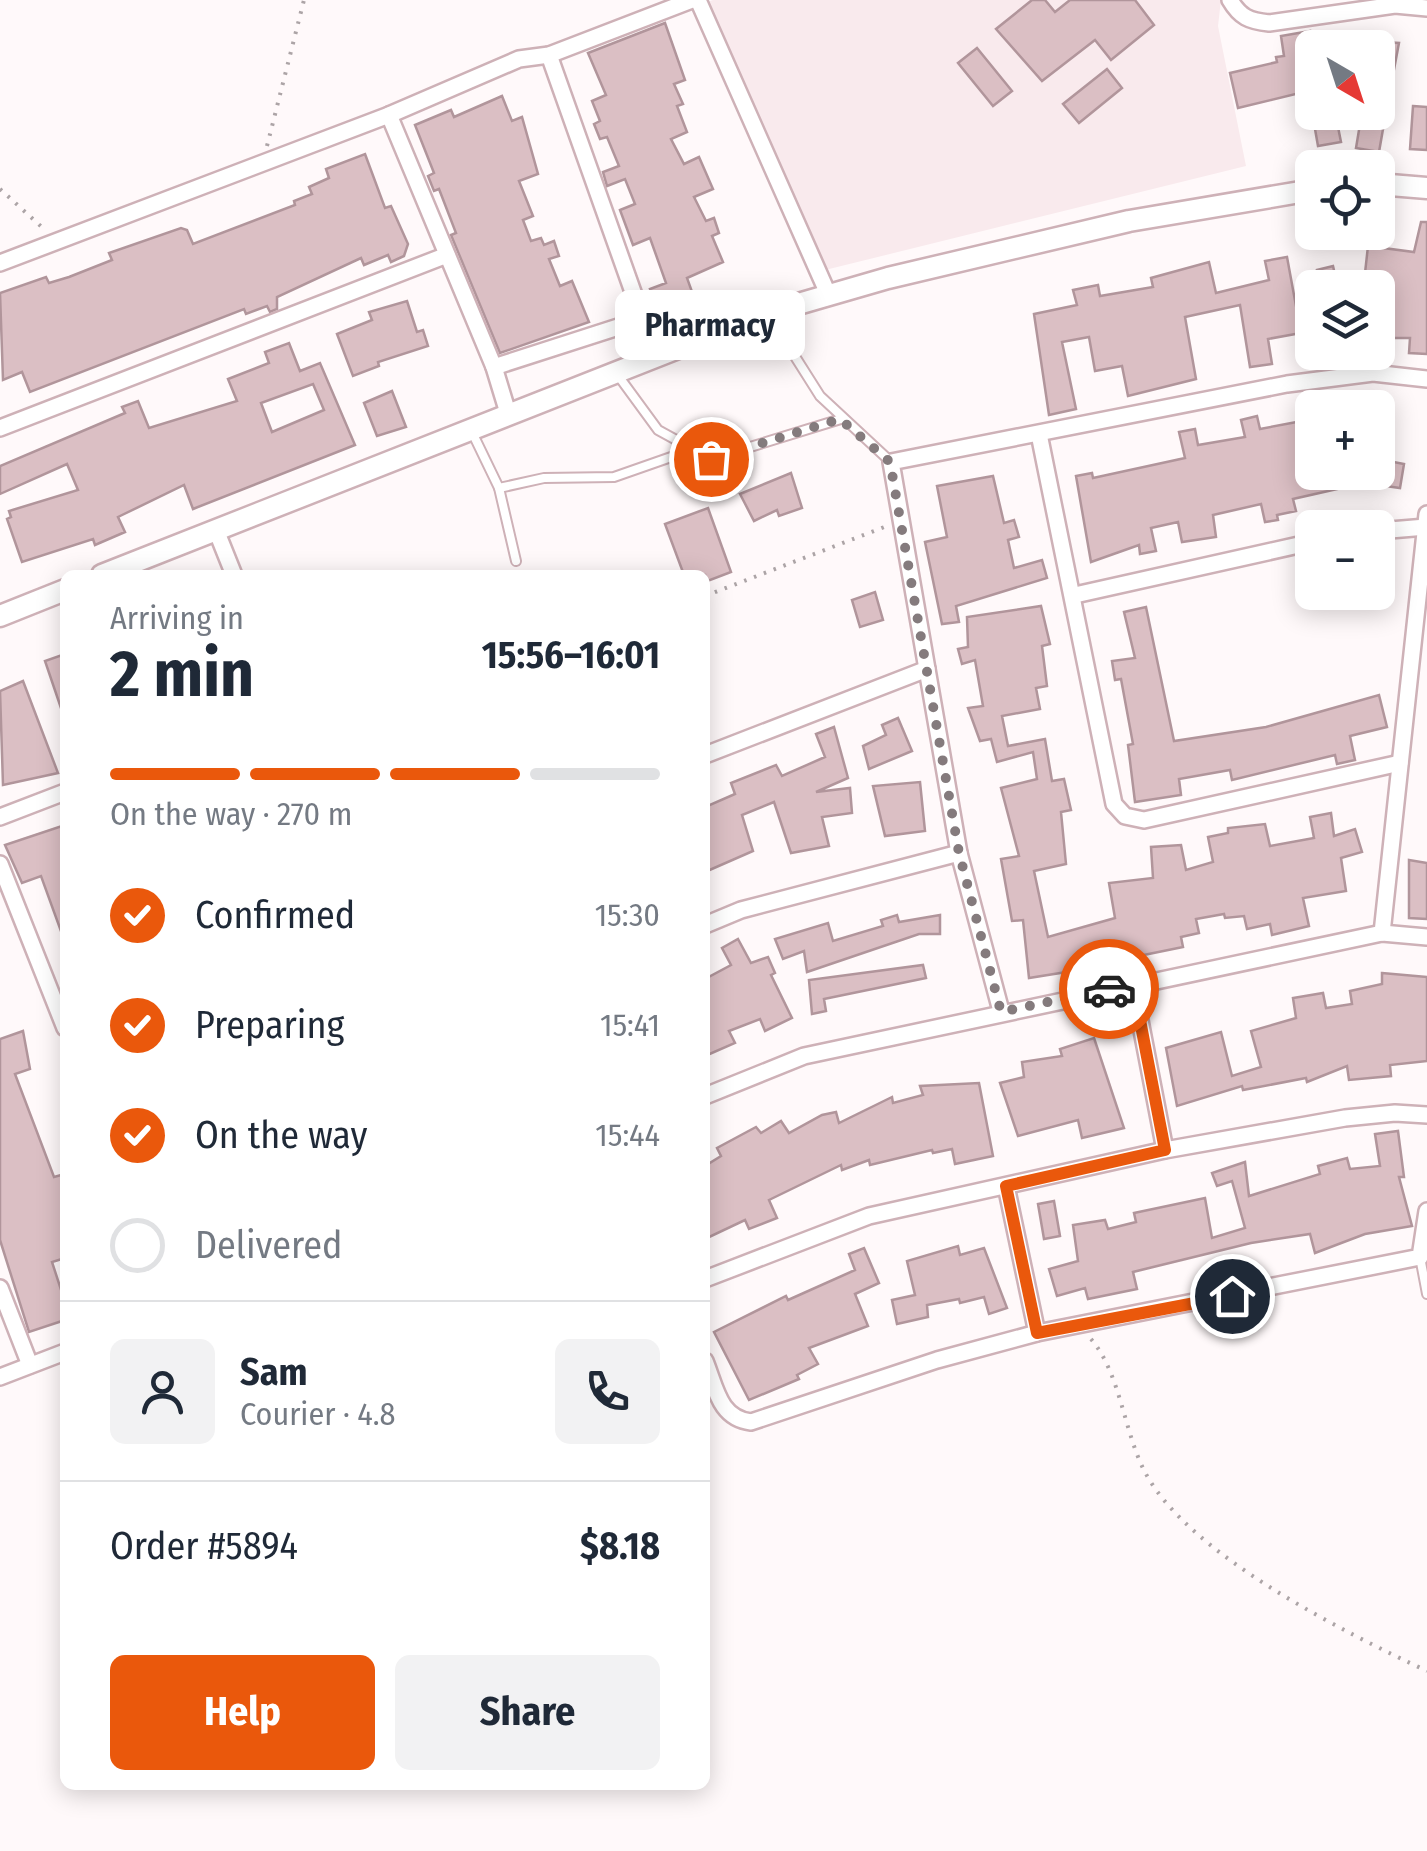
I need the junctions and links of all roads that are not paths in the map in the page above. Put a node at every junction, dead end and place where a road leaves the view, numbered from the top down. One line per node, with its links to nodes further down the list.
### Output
1 (695, 0): 5 (street); 12 (street)
2 (1230, 0): 3 (street)
3 (1395, 2): 4 (street)
4 (1427, 8)
5 (549, 55): 6 (street); 14 (street)
6 (389, 115): 10 (street); 11 (street)
7 (1395, 185): 8 (street)
8 (1427, 188)
9 (1295, 193): 12 (street)
10 (447, 255): 16 (street); 21 (street)
11 (0, 263)
12 (829, 296): 13 (street)
13 (768, 313): 15 (street); 20 (lane)
14 (643, 319): 15 (street); 16 (street)
15 (655, 354): 17 (street)
16 (494, 367): 19 (street)
17 (614, 371): 19 (street); 24 (lane)
18 (1427, 379): 23 (street)
19 (508, 413): 22 (street)
20 (840, 419): 24 (lane); 25 (lane)
21 (0, 428)
22 (470, 428): 26 (lane); 29 (street)
23 (1040, 434): 25 (street); 36 (street)
24 (694, 449): 26 (lane)
25 (890, 462): 38 (street)
26 (498, 488): 32 (lane)
27 (1427, 514): 28 (street)
28 (1426, 527): 30 (street); 40 (street)
29 (216, 530): 33 (street); 34 (street)
30 (1395, 530)
31 (1295, 546): 36 (street)
32 (516, 561)
33 (115, 570)
34 (232, 570)
35 (60, 592): 37 (street)
36 (1074, 595): 40 (street)
37 (0, 616)
38 (927, 669): 39 (street); 43 (street)
39 (710, 753)
40 (1400, 763): 46 (street)
41 (60, 794): 42 (street)
42 (0, 816)
43 (959, 853): 45 (street); 49 (street)
44 (0, 864): 50 (street)
45 (710, 922)
46 (1382, 933): 47 (street); 48 (street)
47 (1427, 937)
48 (1133, 984): 49 (street); 53 (street)
49 (1001, 1012): 51 (street)
50 (60, 1015)
51 (710, 1094)
52 (1427, 1115): 53 (street)
53 (1165, 1150): 54 (street)
54 (1006, 1186): 57 (street); 60 (street)
55 (1427, 1210): 56 (street)
56 (1420, 1257): 59 (lane); 60 (street)
57 (710, 1278)
58 (0, 1288): 62 (street)
59 (1427, 1294)
60 (1037, 1333): 63 (street)
61 (60, 1354): 62 (street)
62 (30, 1364): 64 (street)
63 (710, 1374)
64 (0, 1376)

